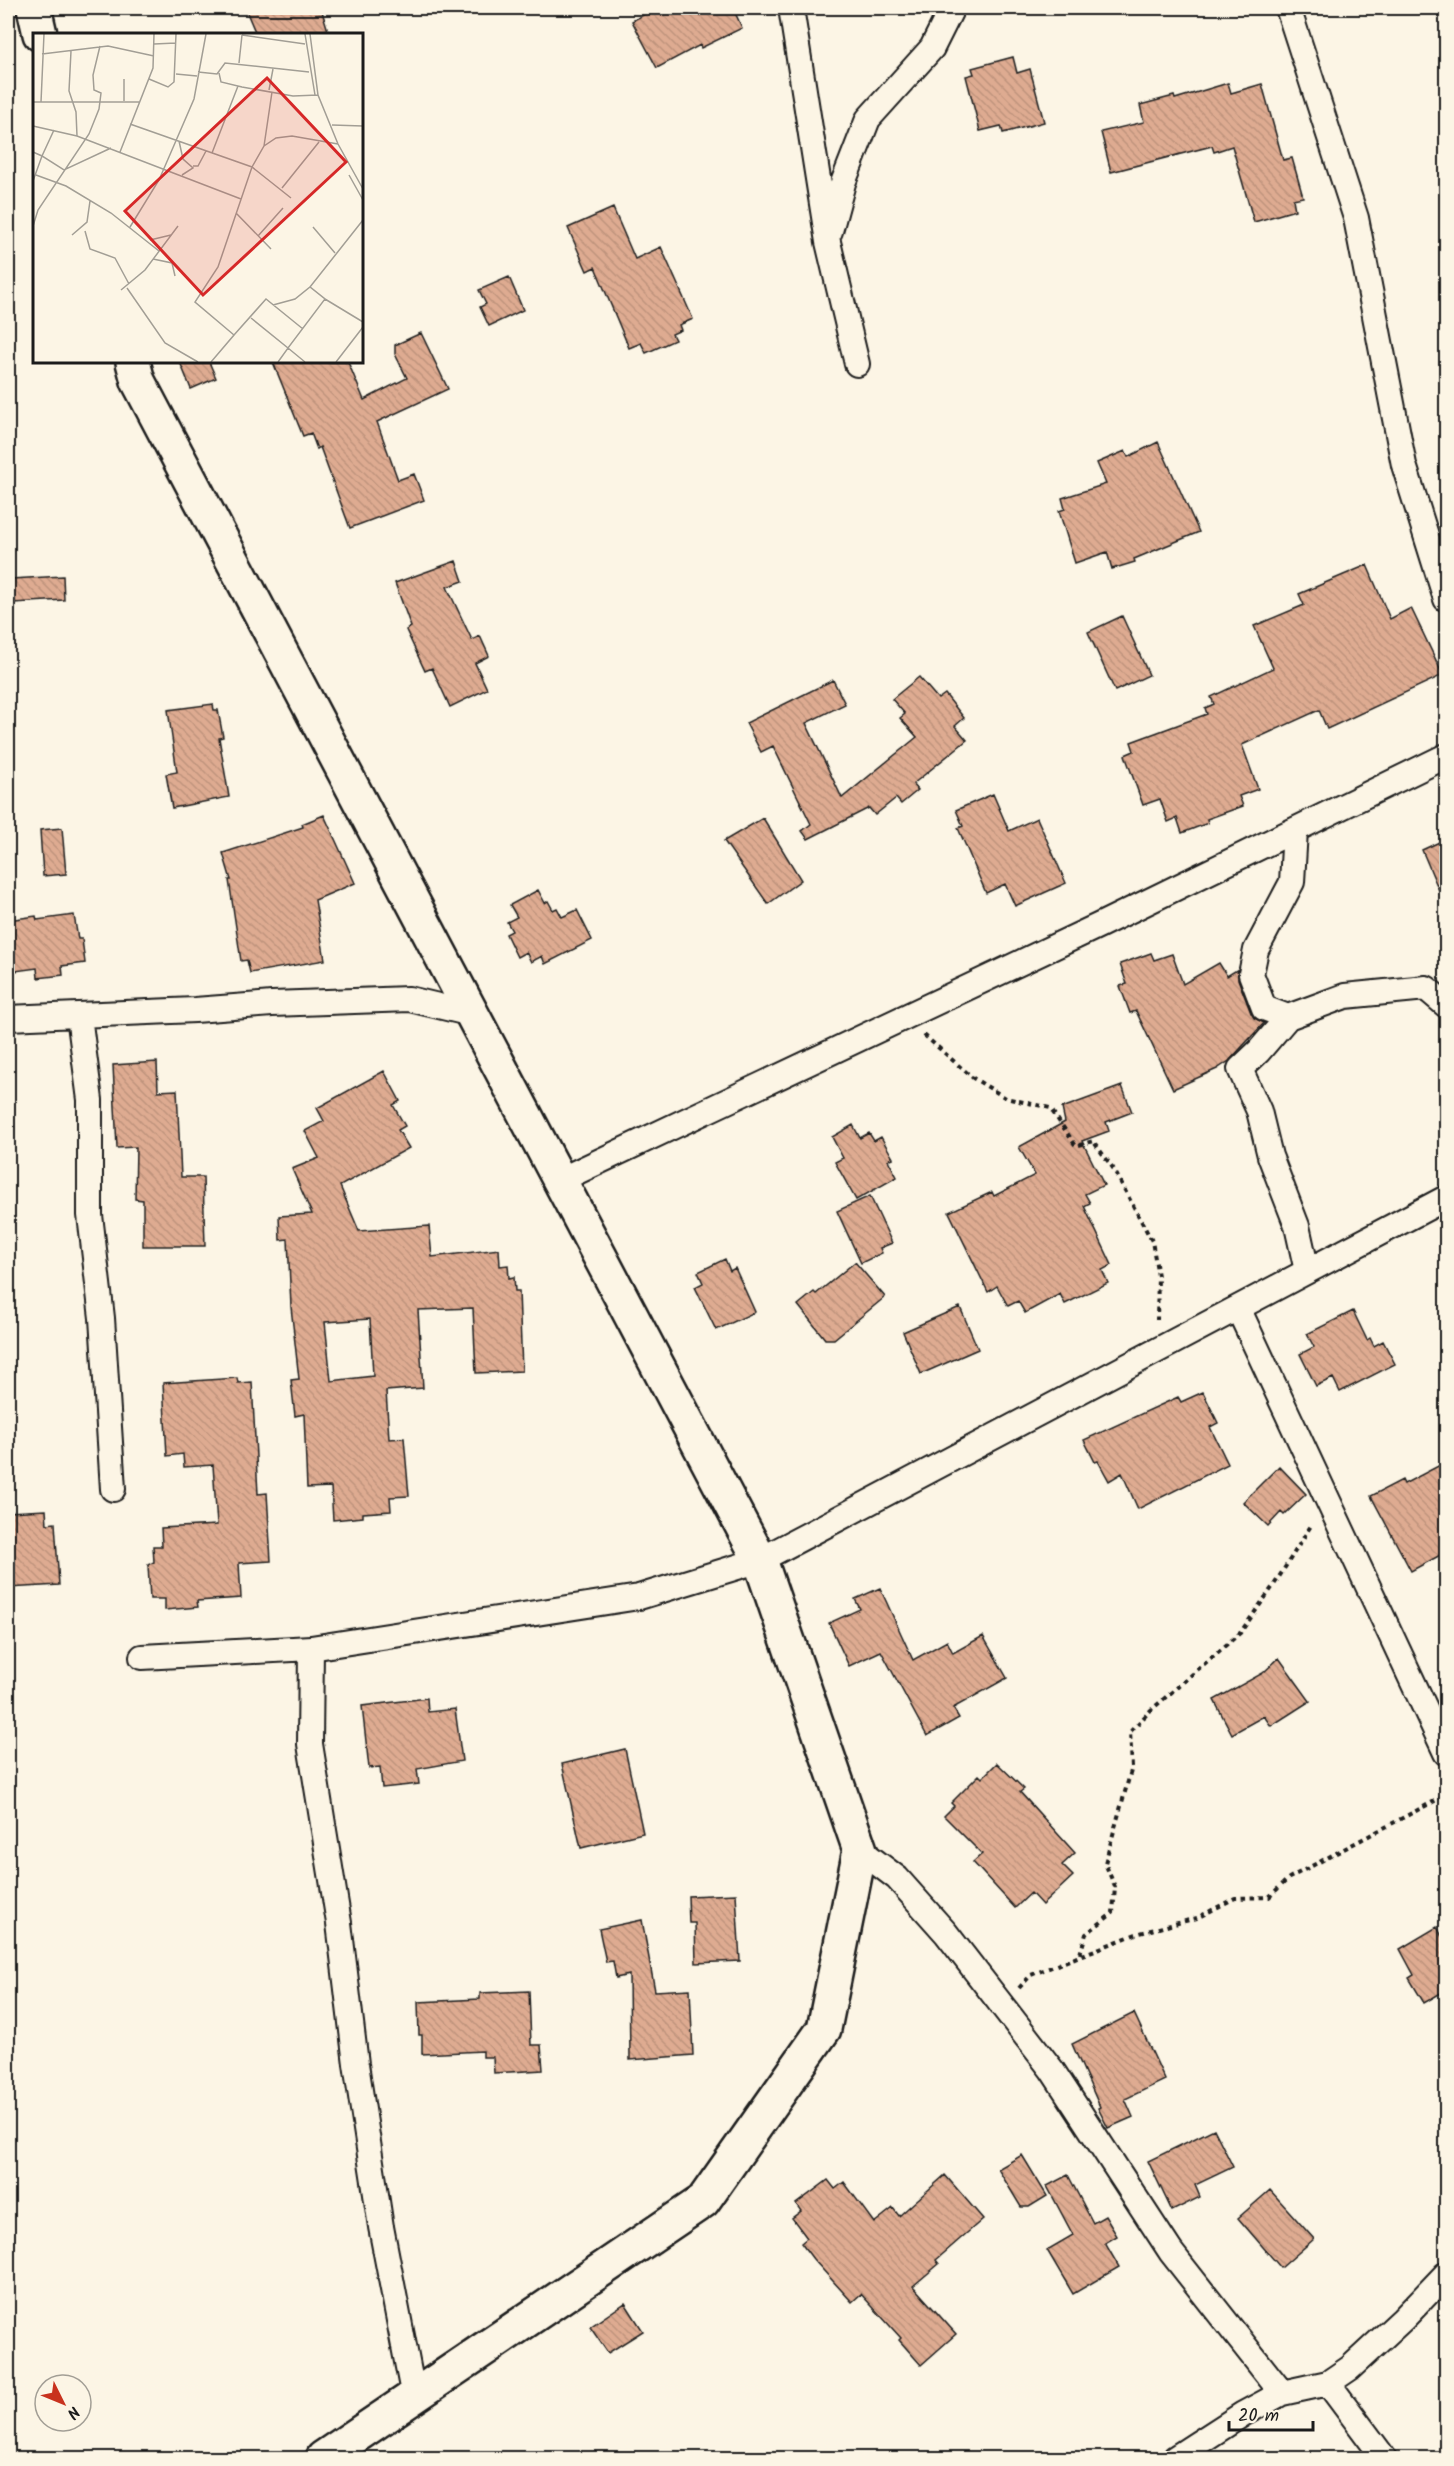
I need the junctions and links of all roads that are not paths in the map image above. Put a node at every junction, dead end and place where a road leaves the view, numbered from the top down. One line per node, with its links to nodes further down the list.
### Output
1 (34, 8): 5 (street)
2 (791, 8): 6 (street)
3 (952, 8): 6 (street)
4 (1288, 8): 9 (street)
5 (40, 33)
6 (828, 242): 8 (street)
7 (133, 363): 13 (street)
8 (856, 364)
9 (1446, 599)
10 (1446, 756): 11 (street)
11 (1295, 830): 15 (street); 17 (street)
12 (1446, 1005): 15 (street)
13 (472, 1014): 14 (street); 17 (street)
14 (79, 1016): 16 (street); 21 (street)
15 (1288, 1017): 19 (street)
16 (8, 1018)
17 (560, 1180): 22 (street)
18 (1446, 1198): 19 (street)
19 (1307, 1272): 20 (street)
20 (1238, 1308): 22 (street); 25 (street)
21 (113, 1489)
22 (760, 1560): 23 (street); 26 (street)
23 (311, 1648): 24 (street); 30 (street)
24 (142, 1657)
25 (1446, 1754)
26 (860, 1850): 29 (street); 30 (street)
27 (1446, 2274): 28 (street)
28 (1328, 2383): 29 (street); 33 (street)
29 (1282, 2393): 32 (street)
30 (414, 2398): 31 (street)
31 (324, 2458)
32 (1174, 2458)
33 (1384, 2458)

